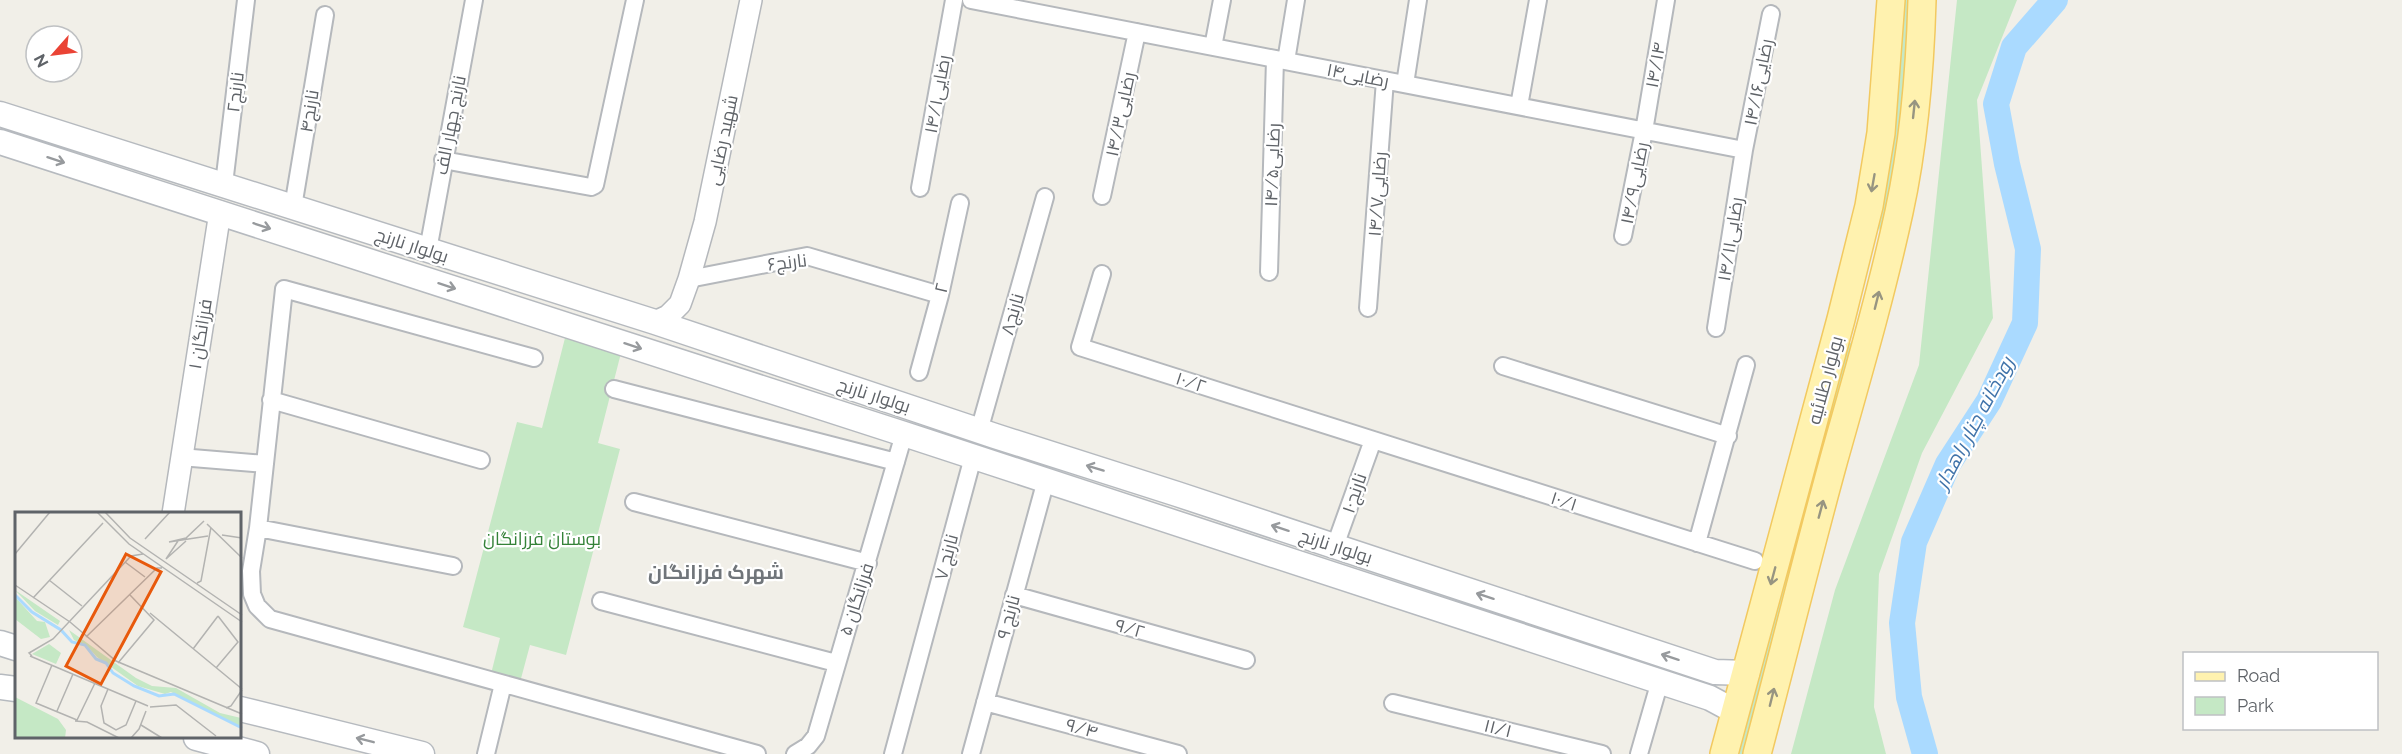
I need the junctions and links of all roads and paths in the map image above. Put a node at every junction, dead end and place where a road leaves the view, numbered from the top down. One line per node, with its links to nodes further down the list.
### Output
1 (246, 0): 28 (street, نارنج۲)
2 (474, 0): 27 (street, نارنج چهار الف)
3 (635, 0): 27 (street)
4 (751, 0): 39 (street, شهید رضایی)
5 (954, 0): 29 (street, ۱۴/۱رضایی)
6 (971, 0): 14 (street, رضایی۱۴)
7 (1222, 0): 18 (street)
8 (1296, 0): 19 (street, رضایی۱۴/۵)
9 (1418, 0): 21 (street)
10 (1538, 0): 22 (street)
11 (1666, 0): 24 (street, ۱۴/۱۴)
12 (1891, 0): 42 (main road, بولوار طلائیه, one-way to 42)
13 (1922, 0): 45 (main road, بولوار طلائیه, one-way to 13)
14 (1023, 5): 17 (street, رضایی۱۴)
15 (1771, 14): 26 (street, رضایی۱۴/۱۶)
16 (325, 15): 33 (street, نارنج۴)
17 (1137, 32): 18 (street, رضایی۱۴); 30 (street, رضایی۱۴/۳)
18 (1213, 47): 19 (street, رضایی۱۴)
19 (1281, 60): 20 (street, رضایی۱۴); 37 (street, رضایی۱۴/۵)
20 (1385, 80): 21 (street, رضایی۱۴); 41 (street, رضایی۱۴/۷)
21 (1405, 84): 22 (street, رضایی۱۴)
22 (1520, 106): 24 (street, رضایی۱۴)
23 (0, 114): 28 (main road, بولوار نارنج)
24 (1644, 131): 26 (street, رضایی۱۴); 35 (street, رضایی۱۴/۹)
25 (0, 142): 34 (main road, بولوار نارنج, one-way to 34)
26 (1744, 150): 44 (street, رضایی۱۴/۱۱)
27 (443, 160): 36 (street, نارنج چهار الف)
28 (224, 184): 33 (main road, بولوار نارنج)
29 (920, 188)
30 (1102, 196)
31 (1045, 197): 52 (street, نارنج۸)
32 (960, 203): 40 (street, ۲)
33 (293, 207): 36 (main road, بولوار نارنج)
34 (220, 212): 53 (main road, بولوار نارنج, one-way to 53); 56 (street, فرزانگان ۱)
35 (1623, 236)
36 (428, 250): 43 (main road, بولوار نارنج)
37 (1269, 272)
38 (1102, 274): 55 (street, ۱۰/۲)
39 (689, 279): 40 (street, نارنج۶); 43 (street)
40 (940, 296): 49 (street, ۲)
41 (1368, 308)
42 (1841, 320): 45 (main road); 79 (main road, بولوار طلائیه, one-way to 79)
43 (655, 322): 52 (main road, بولوار نارنج)
44 (1716, 328)
45 (1870, 329): 101 (main road, بولوار طلائیه, one-way to 45)
46 (534, 358): 51 (street)
47 (1746, 365): 54 (street)
48 (1503, 366): 54 (street)
49 (919, 372)
50 (614, 389): 59 (street)
51 (271, 400): 58 (street); 60 (street)
52 (980, 431): 62 (main road, بولوار نارنج, one-way to 52)
53 (904, 434): 57 (main road, بولوار نارنج); 59 (street, فرزانگان ۵)
54 (1728, 436): 67 (street)
55 (1373, 440): 67 (street, ۱۰/۱); 68 (street, نارنج۱۰)
56 (180, 457): 60 (street); 64 (street, فرزانگان ۱)
57 (973, 457): 61 (main road, بولوار نارنج); 95 (street, نارنج ۷)
58 (481, 460)
59 (896, 462): 70 (street, فرزانگان ۵)
60 (265, 464): 66 (street)
61 (1046, 480): 65 (main road, بولوار نارنج); 72 (street, نارنج ۹)
62 (1177, 494): 65 (main road); 68 (main road, بولوار نارنج, one-way to 62)
63 (634, 502): 70 (street)
64 (173, 512)
65 (1168, 520): 80 (main road, بولوار نارنج)
66 (258, 528): 71 (street); 81 (street)
67 (1697, 543): 69 (street, ۱۰/۱)
68 (1335, 546): 78 (main road, بولوار نارنج, one-way to 68)
69 (1755, 561)
70 (868, 563): 77 (street, فرزانگان ۵)
71 (453, 566)
72 (1014, 595): 76 (street, ۹/۲); 85 (street, نارنج ۹)
73 (601, 601): 77 (street)
74 (0, 644): 75 (main road)
75 (15, 648)
76 (1246, 660)
77 (836, 663): 94 (street, فرزانگان ۵)
78 (1715, 672): 79 (main road, بولوار نارنج); 84 (main road)
79 (1748, 673): 88 (main road, بولوار طلائیه)
80 (1660, 681): 84 (main road, بولوار نارنج); 99 (street)
81 (503, 684): 92 (street); 93 (street)
82 (0, 687): 83 (main road)
83 (15, 689)
84 (1710, 698): 88 (main road, بولوار نارنج)
85 (985, 702): 96 (street, نارنج ۹); 97 (street, ۹/۴)
86 (1394, 703): 98 (street, ۱۱/۱)
87 (242, 709): 91 (main road, one-way to 87)
88 (1736, 712): 100 (main road, بولوار طلائیه)
89 (200, 739): 90 (main road)
90 (257, 754)
91 (422, 754)
92 (486, 754)
93 (757, 754)
94 (795, 754)
95 (893, 754)
96 (971, 754)
97 (1178, 754)
98 (1602, 754)
99 (1639, 754)
100 (1724, 754)
101 (1757, 754)

